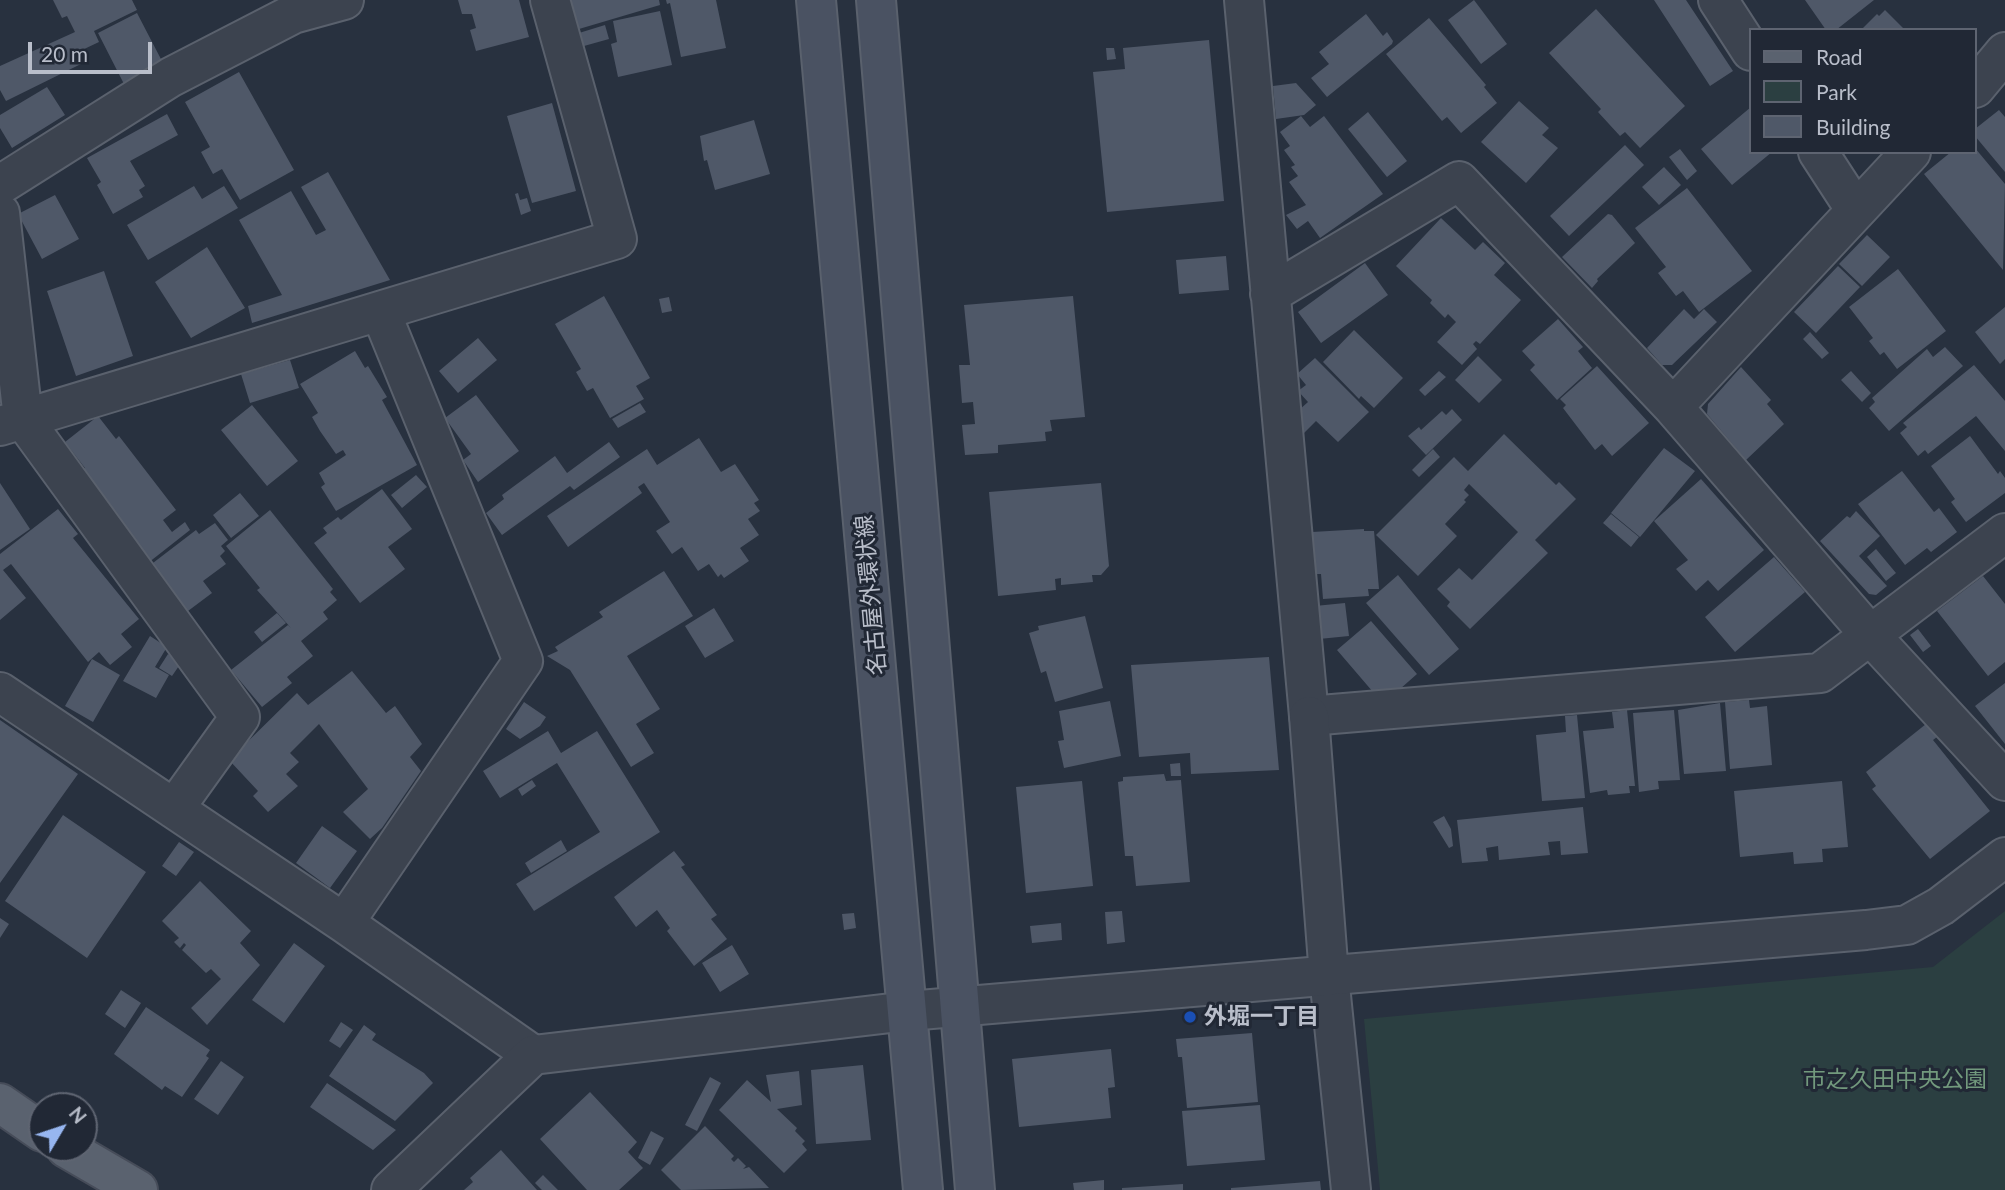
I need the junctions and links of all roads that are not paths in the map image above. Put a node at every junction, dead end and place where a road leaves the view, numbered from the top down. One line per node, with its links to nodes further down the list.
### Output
1 (344, 0): 7 (street)
2 (550, 0): 17 (street)
3 (816, 0): 30 (main road, 名古屋外環状線)
4 (876, 0): 29 (main road)
5 (1244, 0): 16 (street)
6 (1718, 0): 8 (street)
7 (291, 7): 13 (street)
8 (1750, 49)
9 (2005, 52): 10 (street)
10 (1977, 86)
11 (1819, 154): 14 (street)
12 (1909, 154): 14 (street)
13 (0, 185)
14 (1855, 209): 18 (street)
15 (0, 213): 19 (street)
16 (1270, 294): 18 (street); 23 (street)
17 (381, 313): 19 (street); 27 (street)
18 (1673, 407): 21 (street)
19 (12, 423): 25 (street)
20 (2005, 533): 21 (street)
21 (1872, 637): 23 (street); 24 (street)
22 (0, 692): 25 (street)
23 (1309, 716): 28 (street)
24 (2005, 781)
25 (174, 809): 27 (street)
26 (2005, 857): 28 (street)
27 (344, 923): 31 (street)
28 (1329, 976): 29 (street); 39 (street)
29 (959, 1008): 30 (street); 38 (main road)
30 (908, 1012): 31 (street); 37 (main road, 名古屋外環状線)
31 (533, 1055): 36 (street)
32 (0, 1103): 33 (main road)
33 (28, 1122)
34 (90, 1162): 35 (main road)
35 (138, 1190)
36 (391, 1190)
37 (923, 1190)
38 (975, 1190)
39 (1351, 1190)

